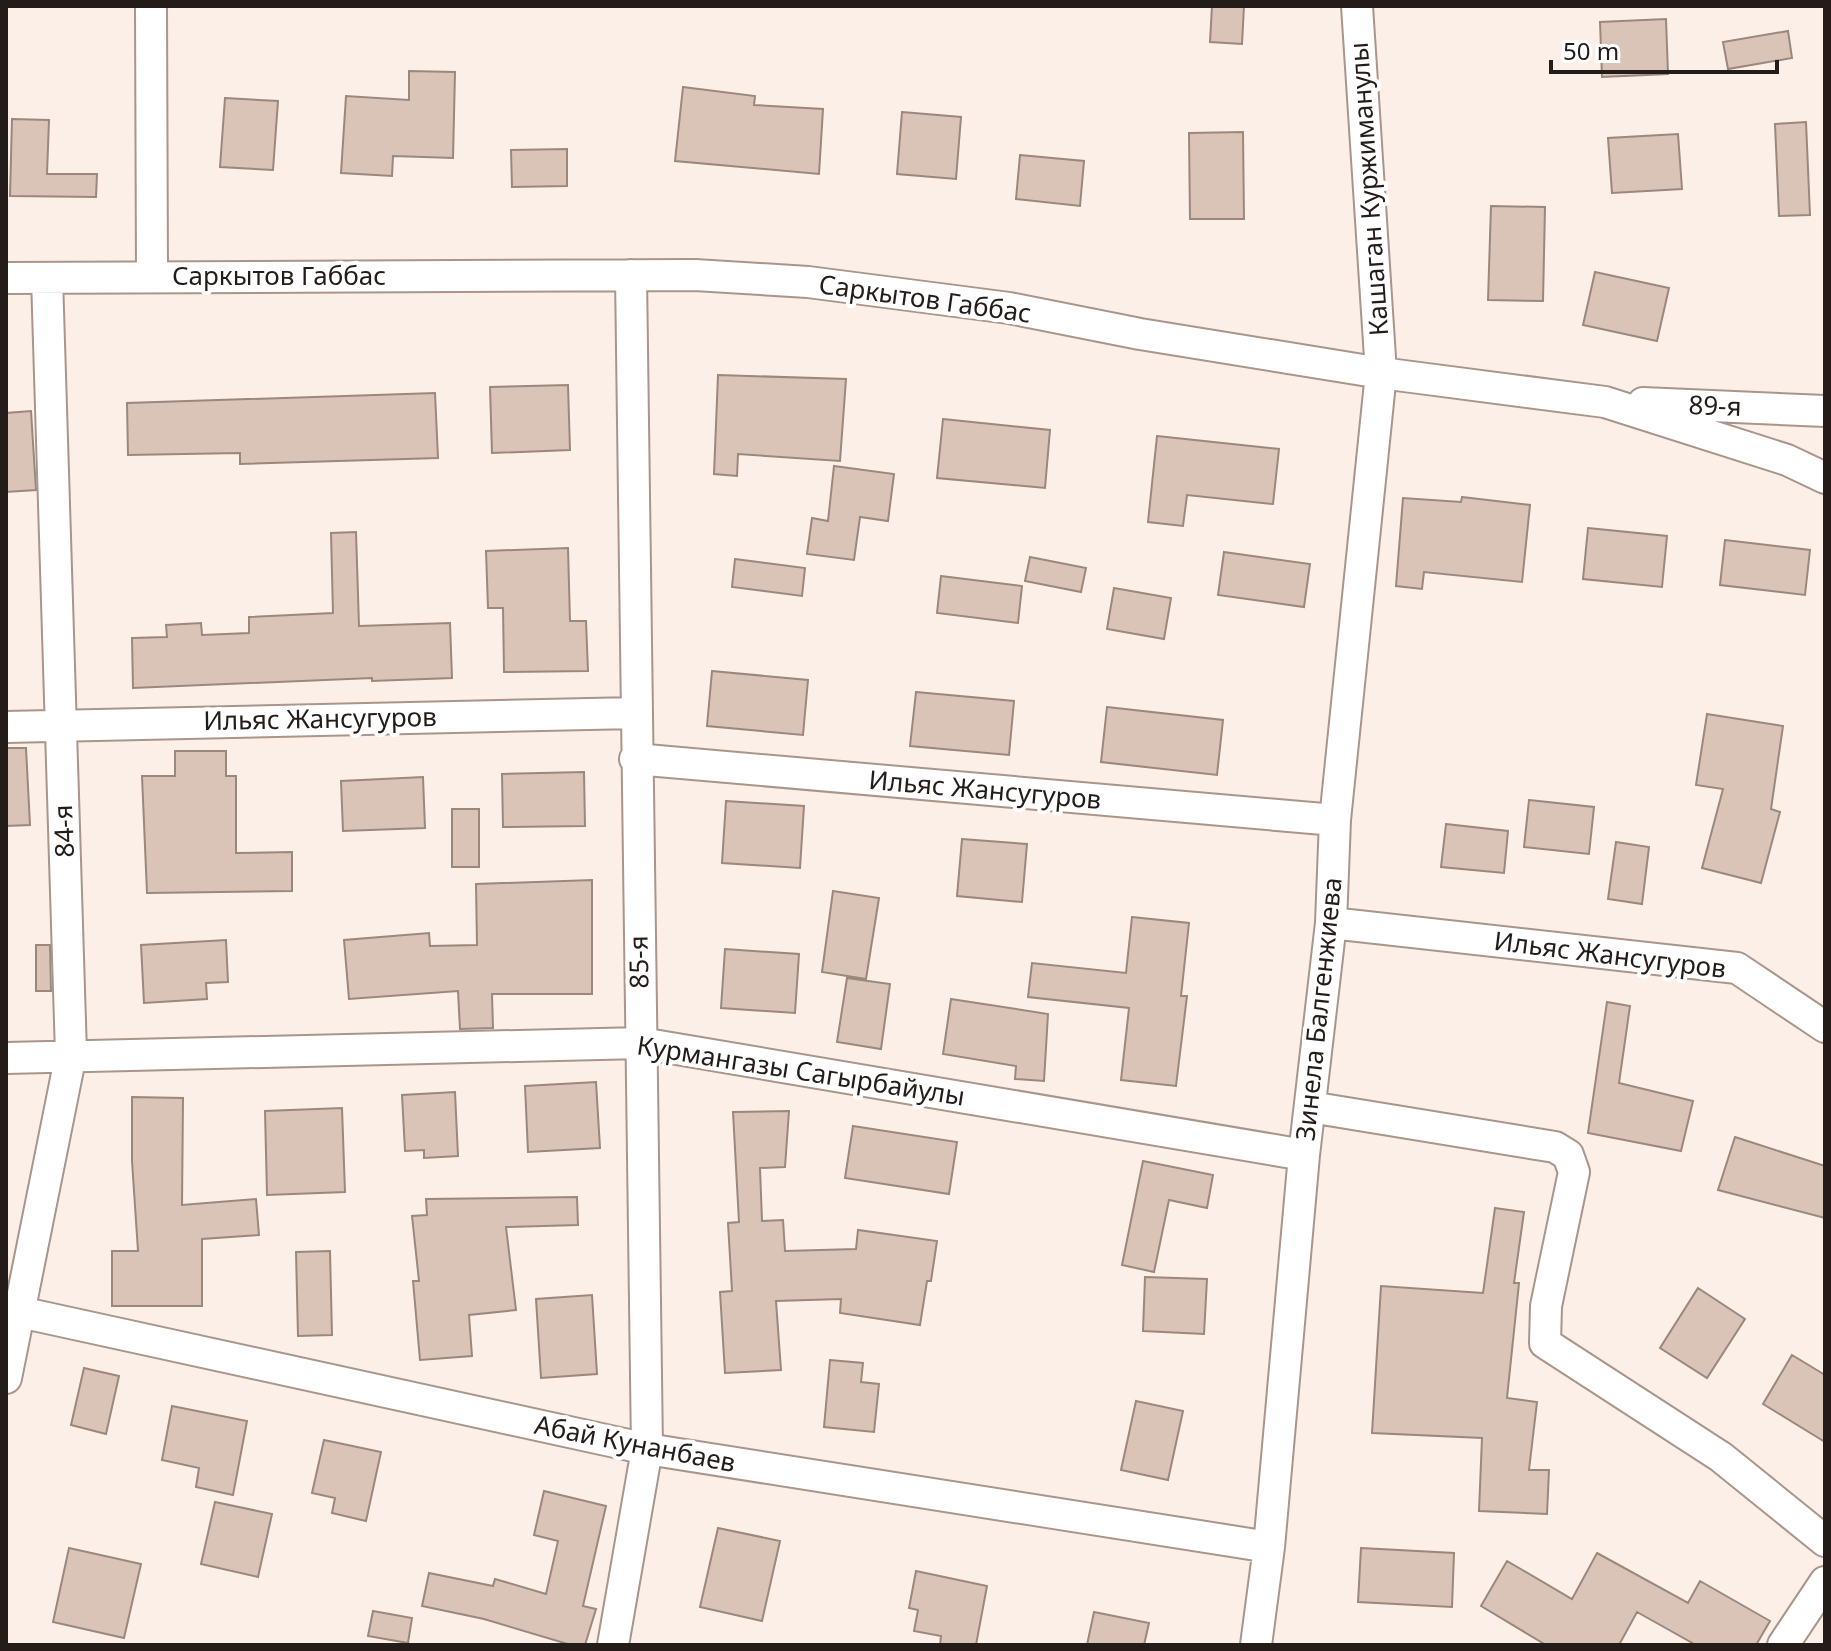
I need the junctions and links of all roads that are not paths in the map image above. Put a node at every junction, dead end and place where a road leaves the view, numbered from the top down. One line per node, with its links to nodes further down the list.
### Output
1 (151, 6): 4 (street)
2 (1357, 6): 7 (street, Кашаган Куржиманулы)
3 (631, 275): 4 (street, Саркытов Габбас); 7 (street, Саркытов Габбас); 11 (street, 85-я)
4 (152, 276): 6 (street, Саркытов Габбас)
5 (6, 278): 6 (street, Саркытов Габбас)
6 (47, 278): 12 (street, 84-я)
7 (1381, 373): 8 (street, Саркытов Габбас); 15 (street, Зинела Балгенжиева)
8 (1605, 402): 9 (street, 89-я); 10 (street, Саркытов Габбас)
9 (1825, 411)
10 (1825, 478)
11 (635, 713): 12 (street, Ильяс Жансугуров); 14 (street, 85-я)
12 (60, 724): 13 (street, Ильяс Жансугуров); 19 (street, 84-я)
13 (6, 727)
14 (635, 759): 15 (street, Ильяс Жансугуров); 18 (street, 85-я)
15 (1335, 820): 16 (street, Зинела Балгенжиева)
16 (1331, 923): 17 (street, Ильяс Жансугуров); 21 (street, Зинела Балгенжиева)
17 (1825, 1027)
18 (641, 1043): 19 (street, Курмангазы Сагырбайулы); 22 (street, Курмангазы Сагырбайулы); 25 (street, 85-я)
19 (71, 1054): 20 (street, Курмангазы Сагырбайулы); 23 (street, 84-я)
20 (6, 1058)
21 (1310, 1107): 22 (street, Зинела Балгенжиева); 26 (street)
22 (1304, 1155): 27 (street, Зинела Балгенжиева)
23 (12, 1311): 24 (street, 84-я); 25 (street, Абай Кунанбаев)
24 (6, 1378)
25 (647, 1449): 27 (street, Абай Кунанбаев); 29 (street, 85-я)
26 (1825, 1541)
27 (1269, 1547): 30 (street, Зинела Балгенжиева)
28 (1825, 1582): 31 (street)
29 (613, 1645)
30 (1256, 1645)
31 (1783, 1645)

